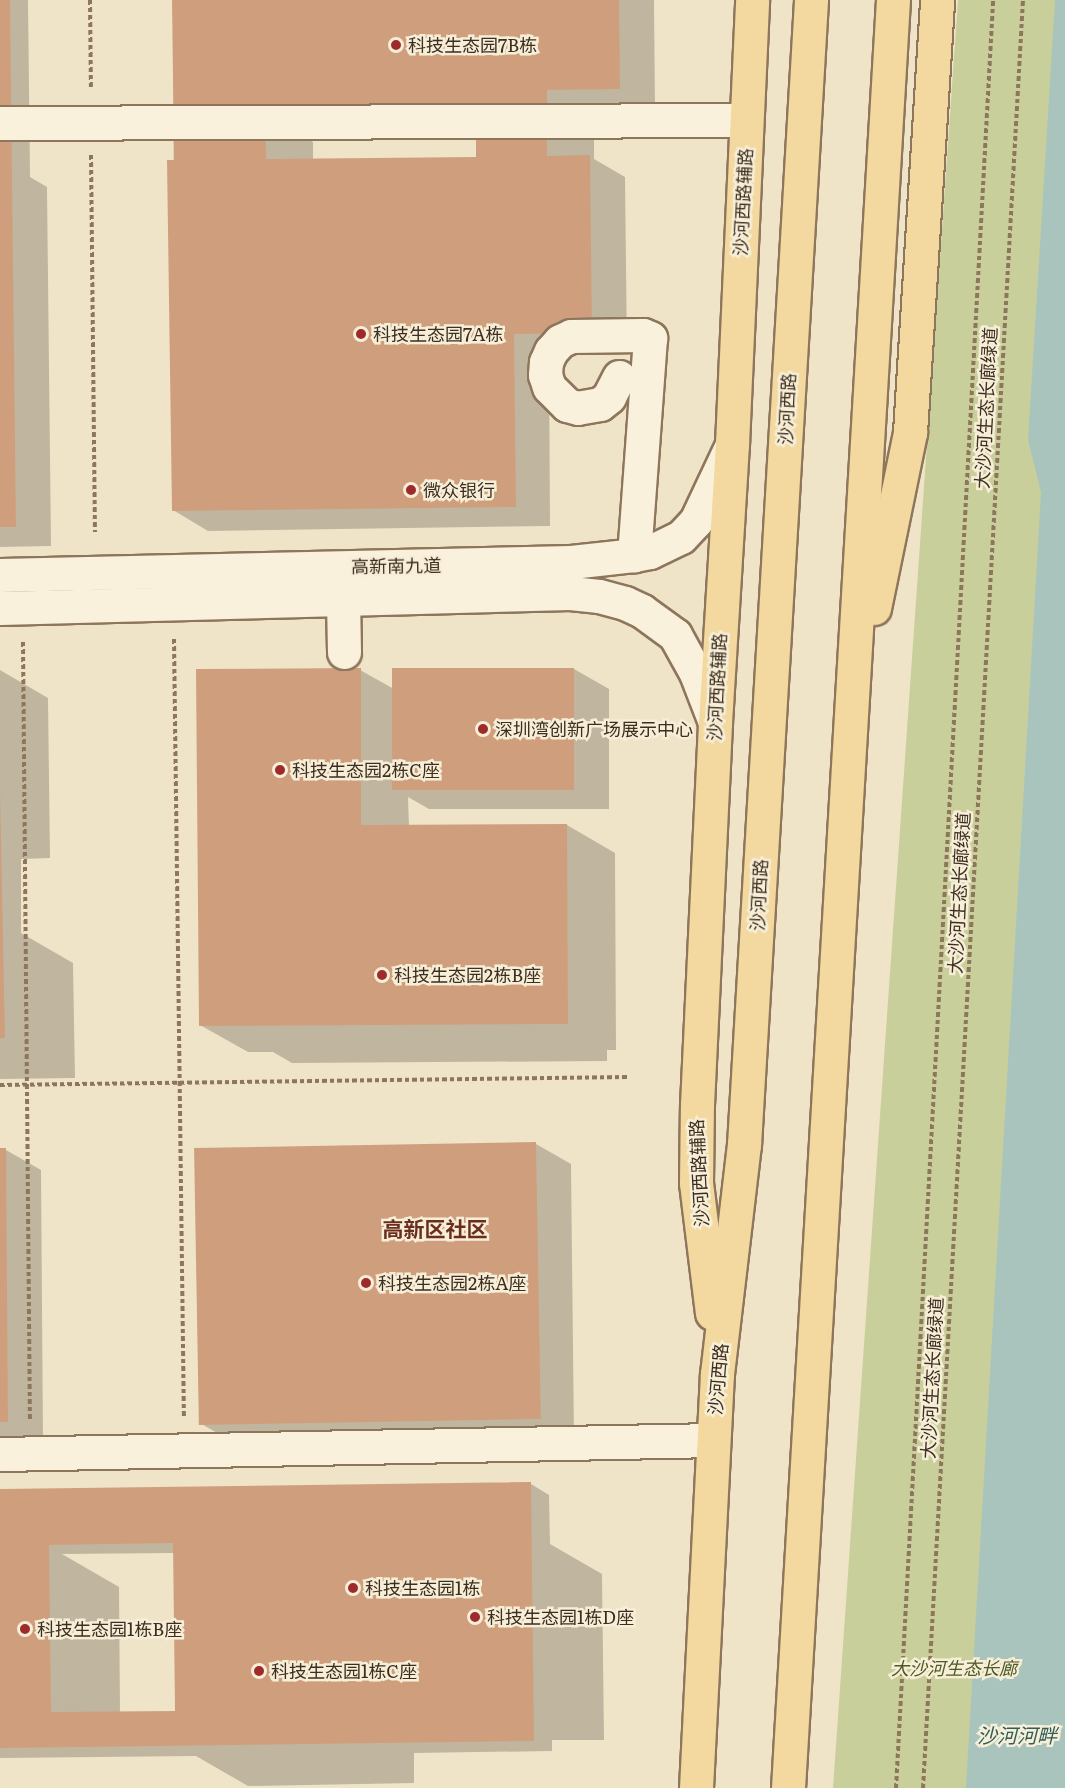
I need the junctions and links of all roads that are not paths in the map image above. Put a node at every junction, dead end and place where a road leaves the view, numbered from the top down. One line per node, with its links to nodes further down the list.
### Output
1 (752, 0): 5 (main road, 沙河西路辅路)
2 (811, 0): 16 (main road, 沙河西路)
3 (893, 0): 15 (main road)
4 (937, 0): 15 (main road)
5 (746, 120): 6 (street); 8 (main road, 沙河西路辅路)
6 (0, 123)
7 (619, 377): 9 (street)
8 (732, 444): 9 (street, 高新南九道); 14 (main road, 沙河西路辅路)
9 (634, 555): 10 (street, 高新南九道)
10 (0, 575)
11 (343, 599): 12 (street, 高新南九道); 13 (street); 14 (street, 高新南九道)
12 (0, 608)
13 (344, 652)
14 (715, 722): 16 (main road, 沙河西路辅路)
15 (849, 746): 20 (main road)
16 (717, 1374): 17 (main road, 沙河西路)
17 (713, 1440): 18 (street); 19 (main road, 沙河西路)
18 (15, 1454)
19 (696, 1788)
20 (788, 1788)

